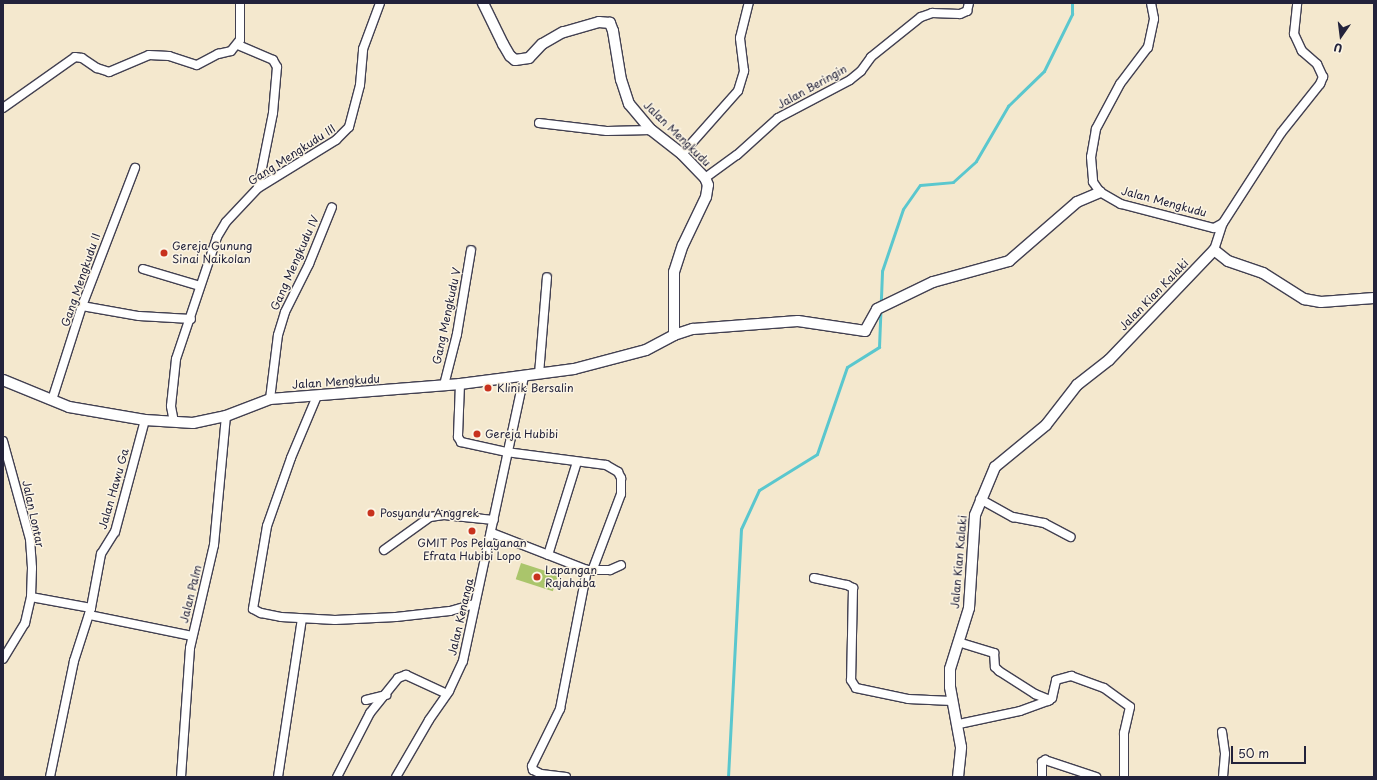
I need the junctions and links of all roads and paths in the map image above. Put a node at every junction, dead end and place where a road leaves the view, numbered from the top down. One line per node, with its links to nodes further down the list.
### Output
1 (240, 3): 8 (street)
2 (380, 3): 15 (street, Gang Mengkudu III)
3 (483, 3): 11 (street, Jalan Mengkudu)
4 (749, 3): 12 (street)
5 (969, 3): 14 (street, Jalan Beringin)
6 (1151, 3): 16 (street)
7 (1297, 3): 18 (street)
8 (238, 45): 9 (street); 15 (street)
9 (3, 108)
10 (539, 123): 11 (street)
11 (651, 130): 12 (street, Jalan Mengkudu)
12 (682, 154): 14 (street, Jalan Mengkudu)
13 (135, 168): 25 (street, Gang Mengkudu II)
14 (705, 178): 27 (street, Jalan Mengkudu)
15 (258, 188): 23 (street, Gang Mengkudu III)
16 (1100, 192): 18 (street, Jalan Mengkudu); 27 (street, Jalan Mengkudu)
17 (332, 207): 34 (street, Gang Mengkudu IV)
18 (1223, 223): 20 (street)
19 (471, 250): 32 (street, Gang Mengkudu V)
20 (1214, 250): 24 (street); 42 (street, Jalan Kian Kalaki)
21 (143, 269): 23 (street)
22 (548, 277): 28 (street)
23 (200, 286): 26 (street, Gang Mengkudu III)
24 (1374, 298)
25 (82, 306): 26 (street); 35 (street, Gang Mengkudu II)
26 (191, 319): 38 (street, Gang Mengkudu III)
27 (674, 335): 28 (street, Jalan Mengkudu)
28 (539, 374): 29 (street, Jalan Mengkudu)
29 (524, 376): 31 (street, Jalan Mengkudu); 40 (street, Jalan Kenanga)
30 (3, 380): 35 (street, Jalan Mengkudu)
31 (460, 384): 32 (street, Jalan Mengkudu); 40 (street)
32 (444, 385): 33 (street, Jalan Mengkudu)
33 (317, 396): 34 (street, Jalan Mengkudu); 54 (street)
34 (270, 399): 36 (street, Jalan Mengkudu)
35 (52, 400): 37 (street, Jalan Mengkudu)
36 (226, 416): 38 (street, Jalan Mengkudu); 55 (street, Jalan Palm)
37 (145, 420): 38 (street, Jalan Mengkudu); 53 (street, Jalan Hawu Ga)
38 (174, 422)
39 (3, 441): 51 (street, Jalan Lontar)
40 (506, 452): 41 (street); 43 (street, Jalan Kenanga)
41 (577, 462): 47 (street); 49 (street)
42 (980, 498): 45 (street); 56 (street, Jalan Kian Kalaki)
43 (494, 520): 44 (street, Jalan Kenanga); 46 (street)
44 (492, 533): 47 (street); 52 (street, Jalan Kenanga)
45 (1067, 537)
46 (384, 550)
47 (548, 555): 49 (street)
48 (621, 566): 49 (street)
49 (590, 571): 70 (street)
50 (814, 578): 62 (street)
51 (31, 597): 53 (street); 57 (street, Jalan Lontar)
52 (475, 604): 54 (street); 59 (street, Jalan Kenanga)
53 (90, 611): 55 (street); 65 (street, Jalan Hawu Ga)
54 (302, 619): 67 (street)
55 (192, 636): 66 (street, Jalan Palm)
56 (958, 642): 61 (street); 62 (street, Jalan Kian Kalaki)
57 (3, 659)
58 (386, 694): 59 (street); 60 (street); 68 (street)
59 (447, 694): 69 (street, Jalan Kenanga)
60 (366, 700)
61 (1050, 700): 63 (street); 74 (street)
62 (952, 701): 63 (street, Jalan Kian Kalaki)
63 (959, 724): 71 (street, Jalan Kian Kalaki)
64 (1222, 732): 75 (street)
65 (50, 777)
66 (181, 777)
67 (278, 777)
68 (337, 777)
69 (396, 777)
70 (566, 777)
71 (958, 777)
72 (1042, 777): 73 (street)
73 (1096, 777)
74 (1124, 777)
75 (1223, 777)

